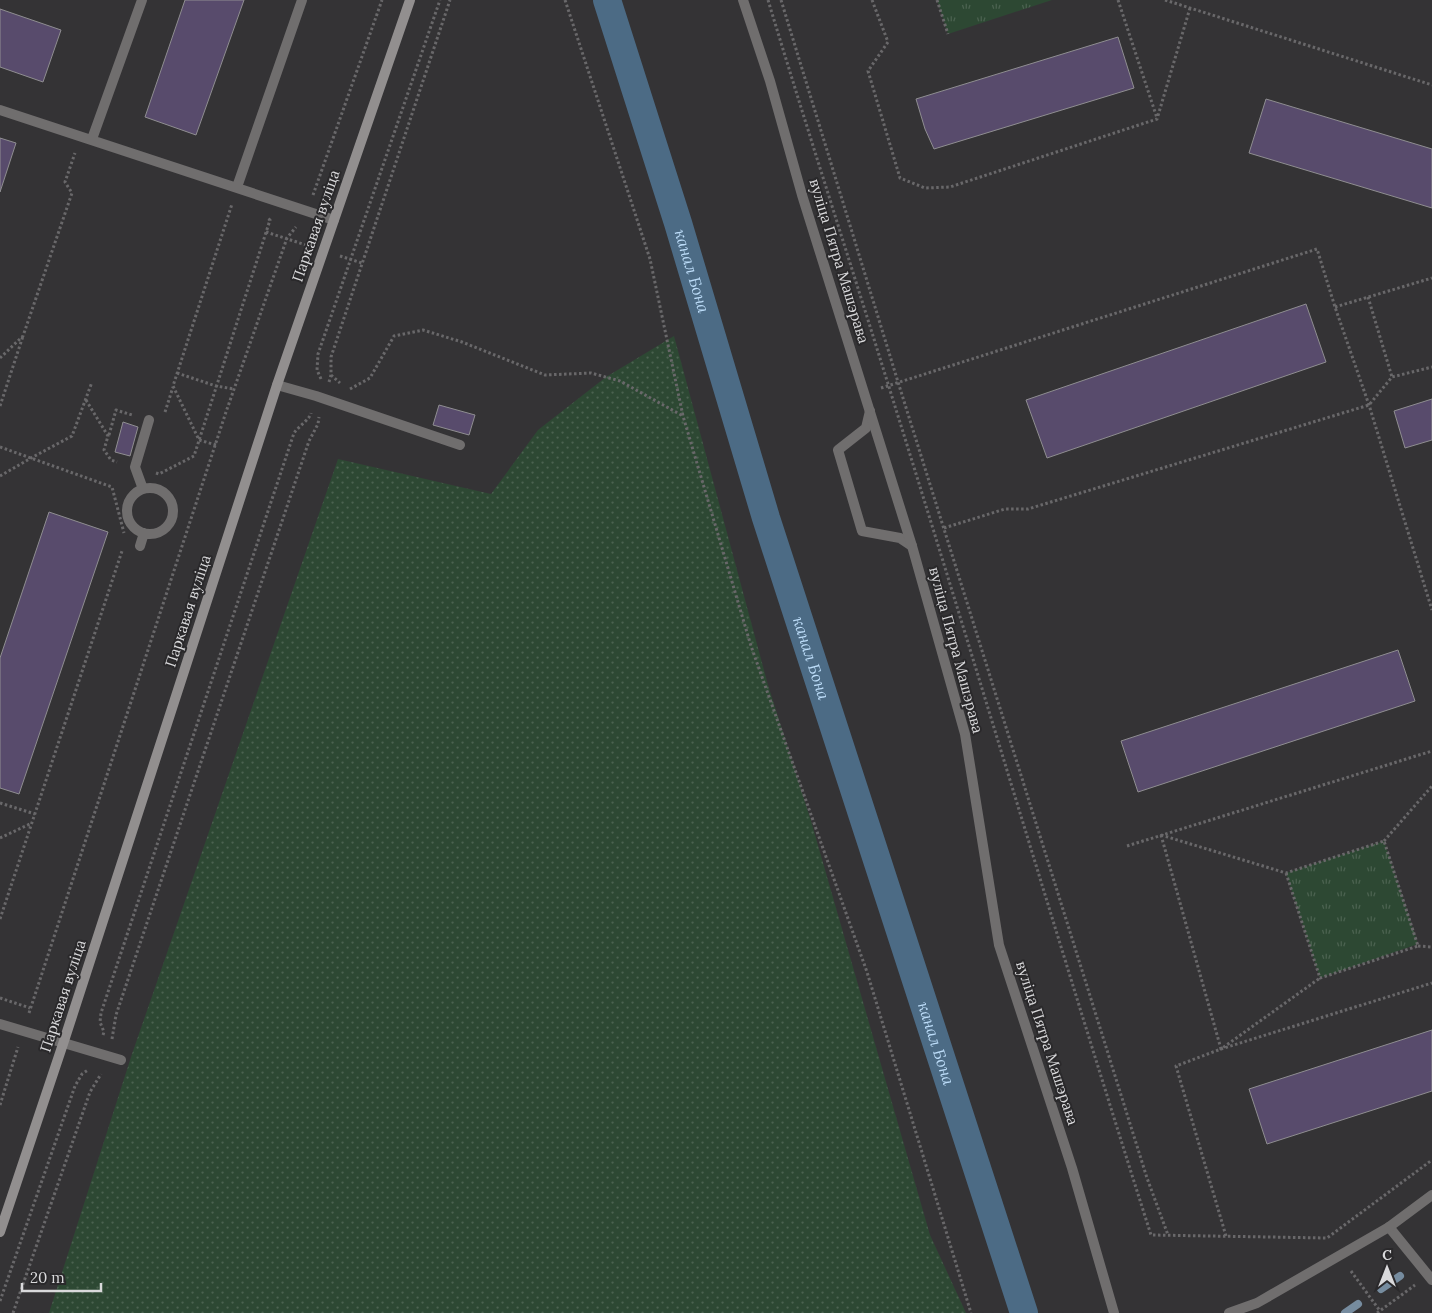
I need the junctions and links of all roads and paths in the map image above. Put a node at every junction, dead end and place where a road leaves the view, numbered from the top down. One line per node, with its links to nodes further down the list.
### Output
1 (141, 0): 21 (street)
2 (302, 0): 22 (street)
3 (382, 0): 26 (path)
4 (410, 0): 28 (street, Паркавая вуліца)
5 (440, 0): 47 (path)
6 (450, 0): 36 (path)
7 (565, 0): 52 (path)
8 (743, 0): 46 (street, вуліца Пятра Машэрава)
9 (768, 0): 42 (path)
10 (781, 0): 39 (path)
11 (872, 0): 19 (path)
12 (937, 0): 16 (path)
13 (1118, 0): 19 (path)
14 (1166, 0): 15 (path)
15 (1190, 8): 17 (path); 19 (path)
16 (948, 34)
17 (1432, 85)
18 (0, 110): 20 (street)
19 (1157, 119)
20 (80, 136): 21 (street); 32 (path)
21 (92, 139): 22 (street)
22 (237, 187): 24 (path); 26 (street)
23 (224, 201): 24 (path)
24 (232, 204): 25 (path); 35 (path)
25 (240, 207)
26 (308, 211): 28 (street); 44 (path)
27 (263, 216): 43 (path)
28 (334, 220): 40 (street, Паркавая вуліца)
29 (1432, 278): 30 (path)
30 (1368, 297): 31 (path); 37 (path)
31 (1335, 307): 39 (path); 49 (path)
32 (23, 336): 33 (path); 50 (path)
33 (0, 358)
34 (1432, 367): 37 (path)
35 (177, 374): 43 (path); 54 (path)
36 (331, 375): 41 (path); 47 (path)
37 (1392, 378): 49 (path)
38 (92, 382): 48 (path)
39 (898, 382): 42 (path); 62 (path)
40 (278, 385): 47 (street); 88 (street, Паркавая вуліца)
41 (342, 385)
42 (888, 385): 46 (path); 97 (path)
43 (216, 386): 44 (path); 54 (path)
44 (234, 389): 55 (path)
45 (347, 390): 52 (path)
46 (864, 393): 51 (street, вуліца Пятра Машэрава)
47 (320, 398): 56 (street); 90 (path); 90 (path)
48 (86, 399): 58 (path); 59 (path)
49 (1369, 405): 62 (path); 68 (path)
50 (0, 406)
51 (870, 411): 67 (street, вуліца Пятра Машэрава); 67 (street)
52 (683, 416): 104 (path)
53 (149, 420): 59 (street)
54 (199, 440): 55 (path); 59 (path)
55 (216, 445): 85 (path)
56 (460, 445)
57 (0, 447): 58 (path)
58 (31, 458): 60 (path); 64 (path)
59 (135, 468): 61 (street)
60 (0, 476)
61 (143, 489): 63 (street); 63 (street)
62 (944, 528): 97 (path)
63 (144, 533): 66 (street)
64 (126, 539)
65 (124, 544): 72 (path)
66 (140, 546)
67 (912, 546): 105 (street, вуліца Пятра Машэрава)
68 (1432, 610)
69 (1432, 751): 74 (path)
70 (1432, 786): 76 (path)
71 (0, 803): 72 (path)
72 (35, 814): 73 (path)
73 (32, 823): 75 (path); 79 (path)
74 (1162, 834): 77 (path); 78 (path); 89 (path)
75 (0, 838)
76 (1384, 841): 78 (path); 80 (path)
77 (1127, 846)
78 (1286, 873): 82 (path)
79 (0, 917)
80 (1418, 946): 81 (path); 82 (path)
81 (1432, 947)
82 (1320, 978): 89 (path)
83 (1432, 983): 89 (path)
84 (0, 998): 85 (path)
85 (30, 1008): 87 (path)
86 (0, 1024): 87 (street)
87 (23, 1031): 88 (street); 92 (path)
88 (63, 1044): 90 (street); 96 (street, Паркавая вуліца)
89 (1220, 1049): 98 (path)
90 (102, 1055): 91 (street); 101 (path); 103 (path)
91 (121, 1060)
92 (0, 1105)
93 (1432, 1160): 98 (path)
94 (1432, 1195): 95 (street)
95 (1389, 1227): 99 (street); 106 (street)
96 (0, 1232)
97 (1168, 1235): 98 (path)
98 (1226, 1236)
99 (1430, 1278): 102 (path)
100 (1363, 1288): 102 (path)
101 (0, 1301)
102 (1378, 1312)
103 (13, 1313)
104 (971, 1313)
105 (1114, 1313)
106 (1229, 1313)

